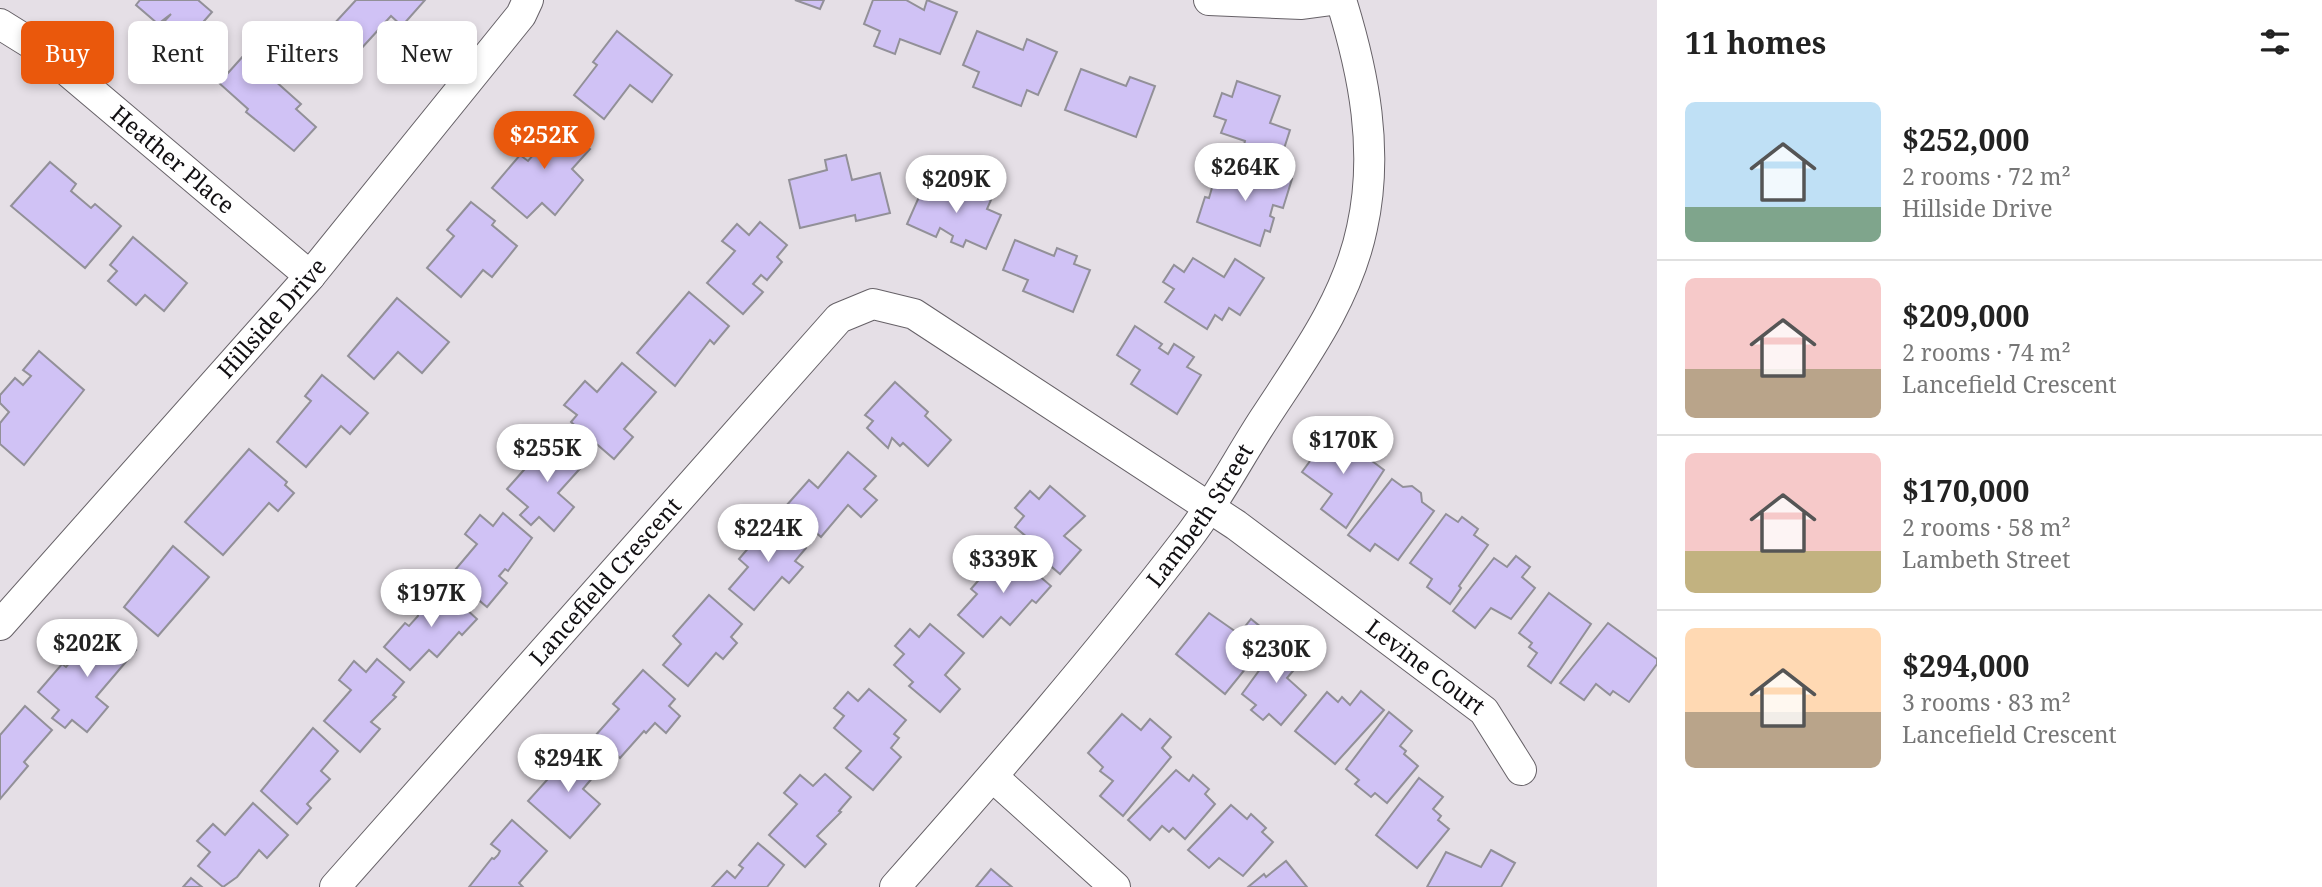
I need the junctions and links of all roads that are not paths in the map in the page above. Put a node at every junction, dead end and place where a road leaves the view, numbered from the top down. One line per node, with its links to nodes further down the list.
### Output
1 (528, 0): 6 (street, Hillside Drive)
2 (1209, 0): 3 (street)
3 (1332, 0)
4 (1341, 0): 7 (street, Lambeth Street)
5 (0, 24): 6 (street, Heather Place)
6 (310, 276): 8 (street, Hillside Drive)
7 (1210, 506): 9 (street, Levine Court); 10 (street, Lambeth Street); 11 (street, Lancefield Crescent)
8 (0, 625)
9 (1521, 770)
10 (993, 777): 12 (street, Lambeth Street); 13 (street)
11 (335, 887)
12 (895, 887)
13 (1115, 887)

